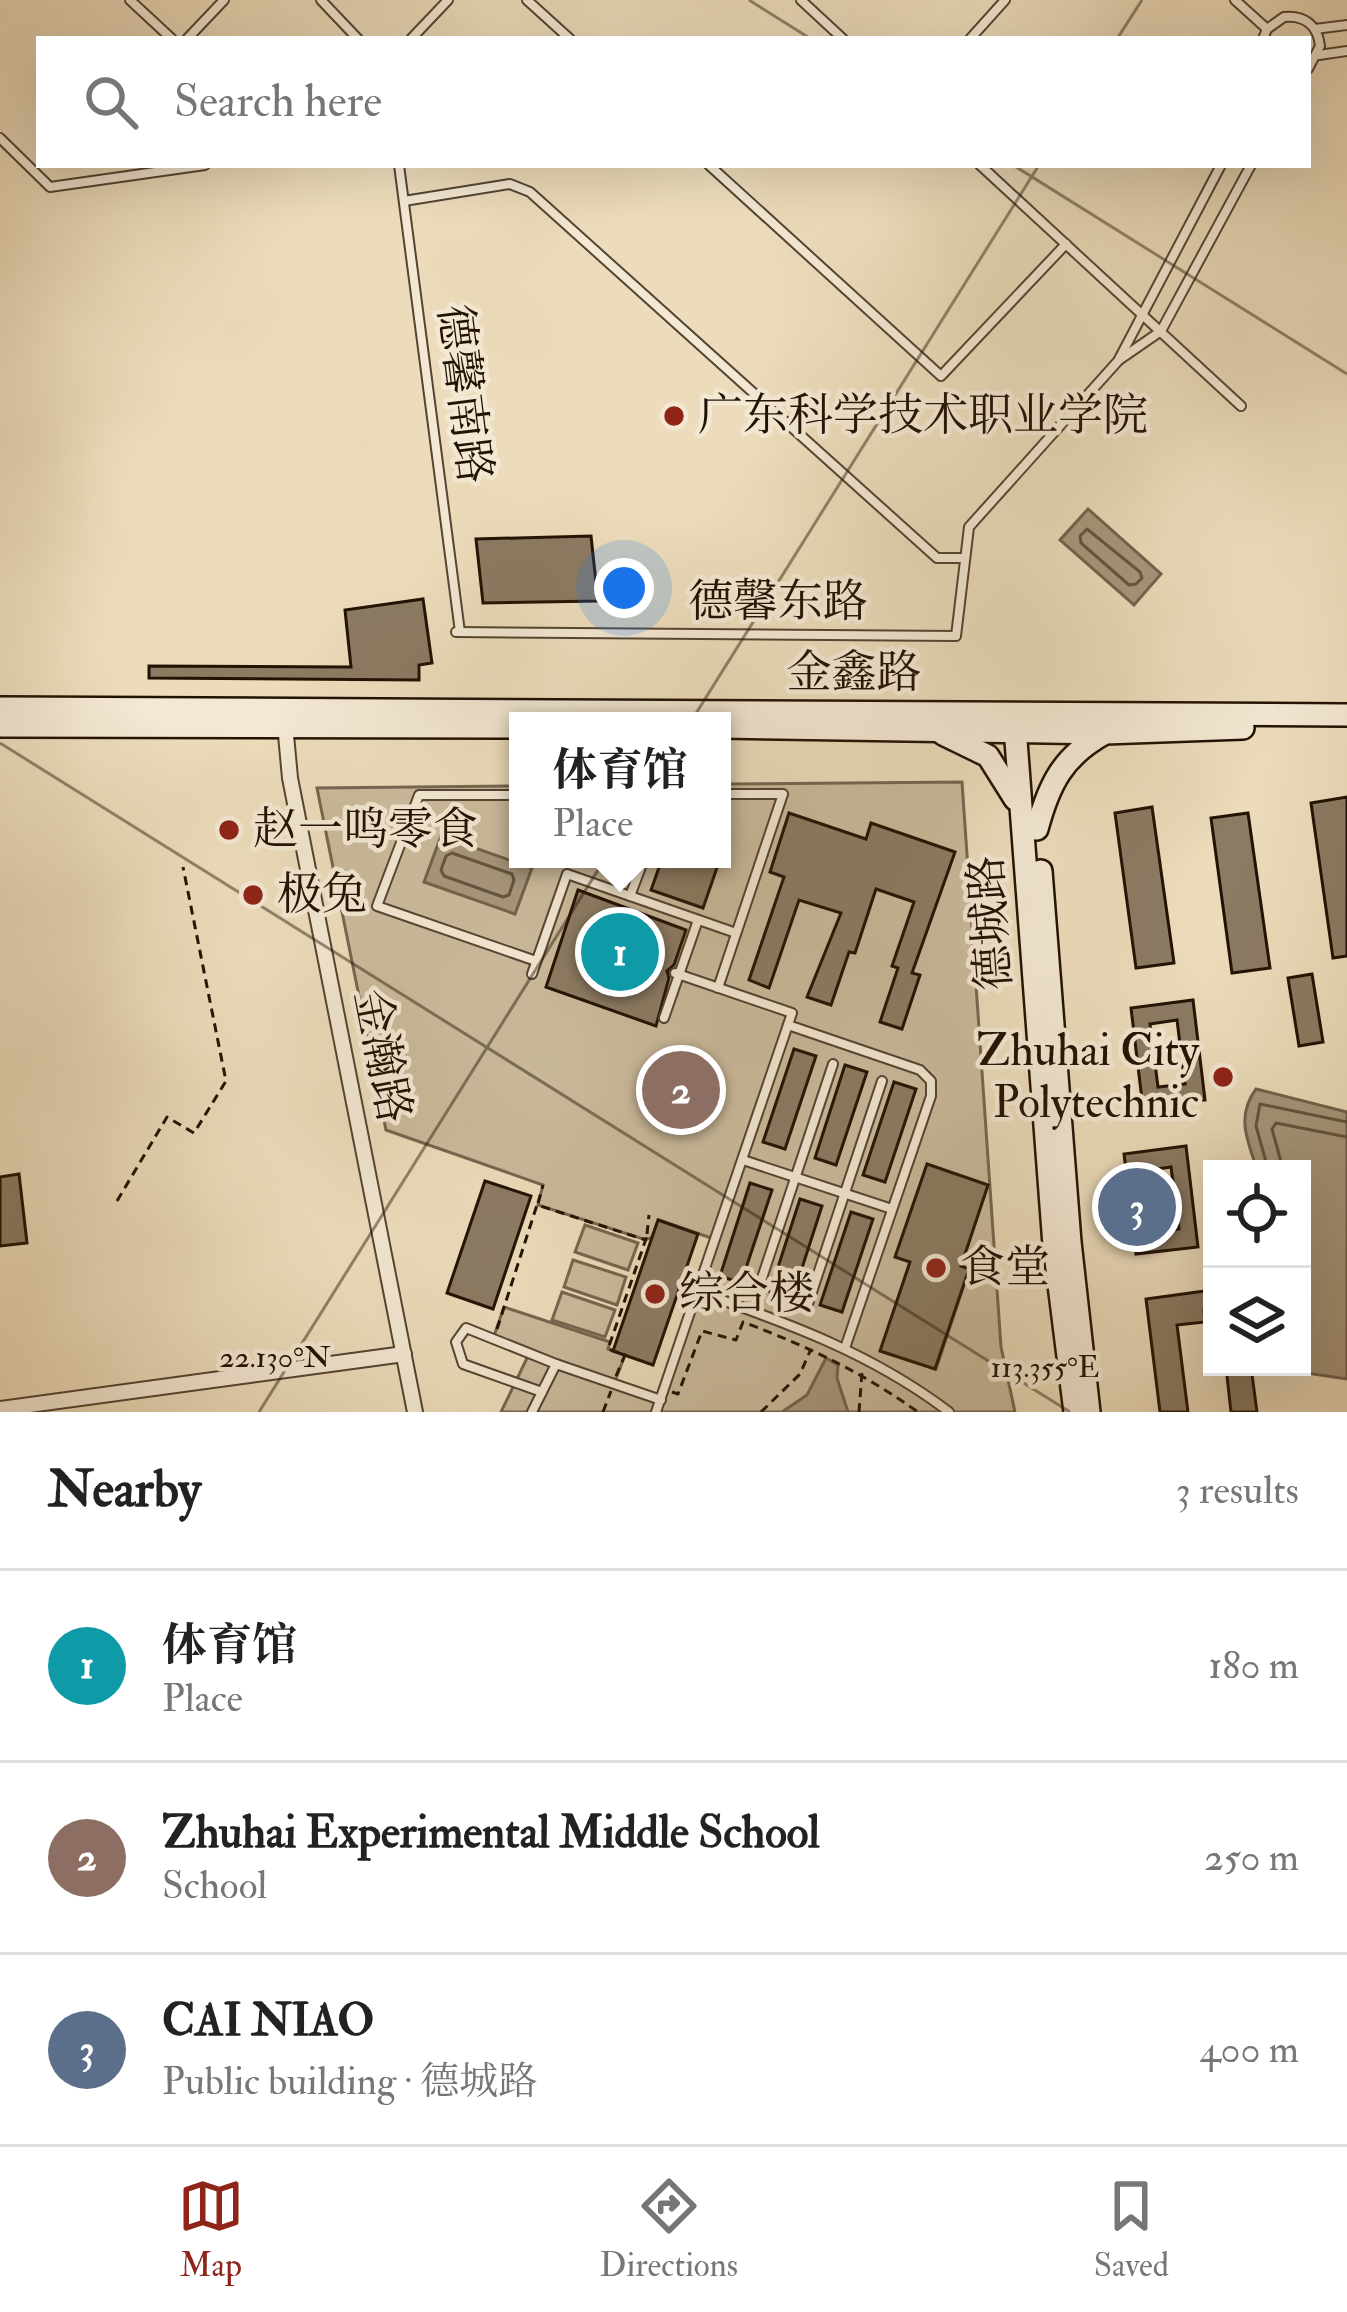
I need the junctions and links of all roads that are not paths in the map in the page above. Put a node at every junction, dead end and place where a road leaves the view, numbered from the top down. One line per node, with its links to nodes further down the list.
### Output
1 (130, 0): 12 (lane)
2 (224, 0): 13 (lane)
3 (322, 0): 14 (lane)
4 (448, 0): 15 (lane)
5 (527, 0): 16 (lane)
6 (801, 0): 17 (lane)
7 (1005, 0): 18 (lane)
8 (1234, 0): 11 (lane)
9 (1347, 25): 10 (lane)
10 (1315, 28): 11 (lane); 20 (lane)
11 (1265, 34)
12 (169, 36)
13 (190, 36)
14 (355, 36)
15 (415, 36)
16 (567, 36)
17 (841, 36)
18 (973, 36)
19 (1347, 51): 20 (lane)
20 (1319, 55): 21 (lane)
21 (1311, 65)
22 (0, 138): 23 (lane)
23 (184, 168)
24 (399, 168): 29 (lane, 德馨南路)
25 (712, 168): 30 (lane)
26 (983, 168): 30 (lane)
27 (1219, 168): 31 (lane)
28 (1249, 168): 32 (lane)
29 (404, 201): 35 (lane); 36 (lane, 德馨南路)
30 (1066, 244): 31 (lane)
31 (1143, 315): 32 (lane); 33 (lane)
32 (1161, 332): 33 (lane); 34 (lane)
33 (1118, 361): 35 (lane)
34 (1241, 406)
35 (964, 558): 36 (lane, 德馨东路)
36 (458, 632)
37 (0, 708): 39 (street, 金鑫路)
38 (1347, 715): 42 (street, 金鑫路)
39 (285, 720): 40 (street, 金鑫路); 43 (street, 金鑫路); 44 (street, 金鑫路); 72 (street, 金瀚路)
40 (509, 721)
41 (731, 721): 42 (street, 金鑫路)
42 (1022, 722): 47 (street, 金鑫路); 48 (street, 金鑫路); 51 (street, 德城路)
43 (0, 726)
44 (509, 727)
45 (731, 727): 47 (street, 金鑫路)
46 (1347, 727): 48 (street, 金鑫路)
47 (925, 728): 51 (street)
48 (1105, 733): 51 (street)
49 (731, 794): 55 (lane)
50 (509, 795): 56 (lane)
51 (1029, 822): 81 (street, 德城路); 82 (street, 德城路)
52 (641, 868): 53 (lane)
53 (630, 896): 54 (lane); 56 (lane)
54 (698, 920): 55 (lane); 58 (lane)
55 (736, 933): 59 (lane)
56 (536, 961): 57 (lane)
57 (532, 974)
58 (677, 974): 59 (lane); 60 (lane)
59 (718, 988): 61 (lane)
60 (664, 1018)
61 (788, 1025): 64 (lane); 67 (lane)
62 (833, 1064): 65 (lane)
63 (882, 1081): 66 (lane)
64 (743, 1160): 65 (lane); 69 (lane)
65 (796, 1177): 66 (lane); 68 (lane)
66 (845, 1193): 67 (lane); 70 (lane)
67 (892, 1209): 71 (lane)
68 (758, 1290)
69 (700, 1292): 71 (lane); 75 (lane)
70 (807, 1306)
71 (845, 1348): 80 (lane)
72 (404, 1354): 76 (street); 77 (street, 金瀚路)
73 (556, 1364): 74 (lane); 74 (lane); 75 (lane)
74 (542, 1392): 78 (lane)
75 (662, 1395): 79 (lane)
76 (0, 1408)
77 (415, 1412)
78 (532, 1412)
79 (656, 1412)
80 (949, 1412)
81 (1075, 1412)
82 (1089, 1412)

